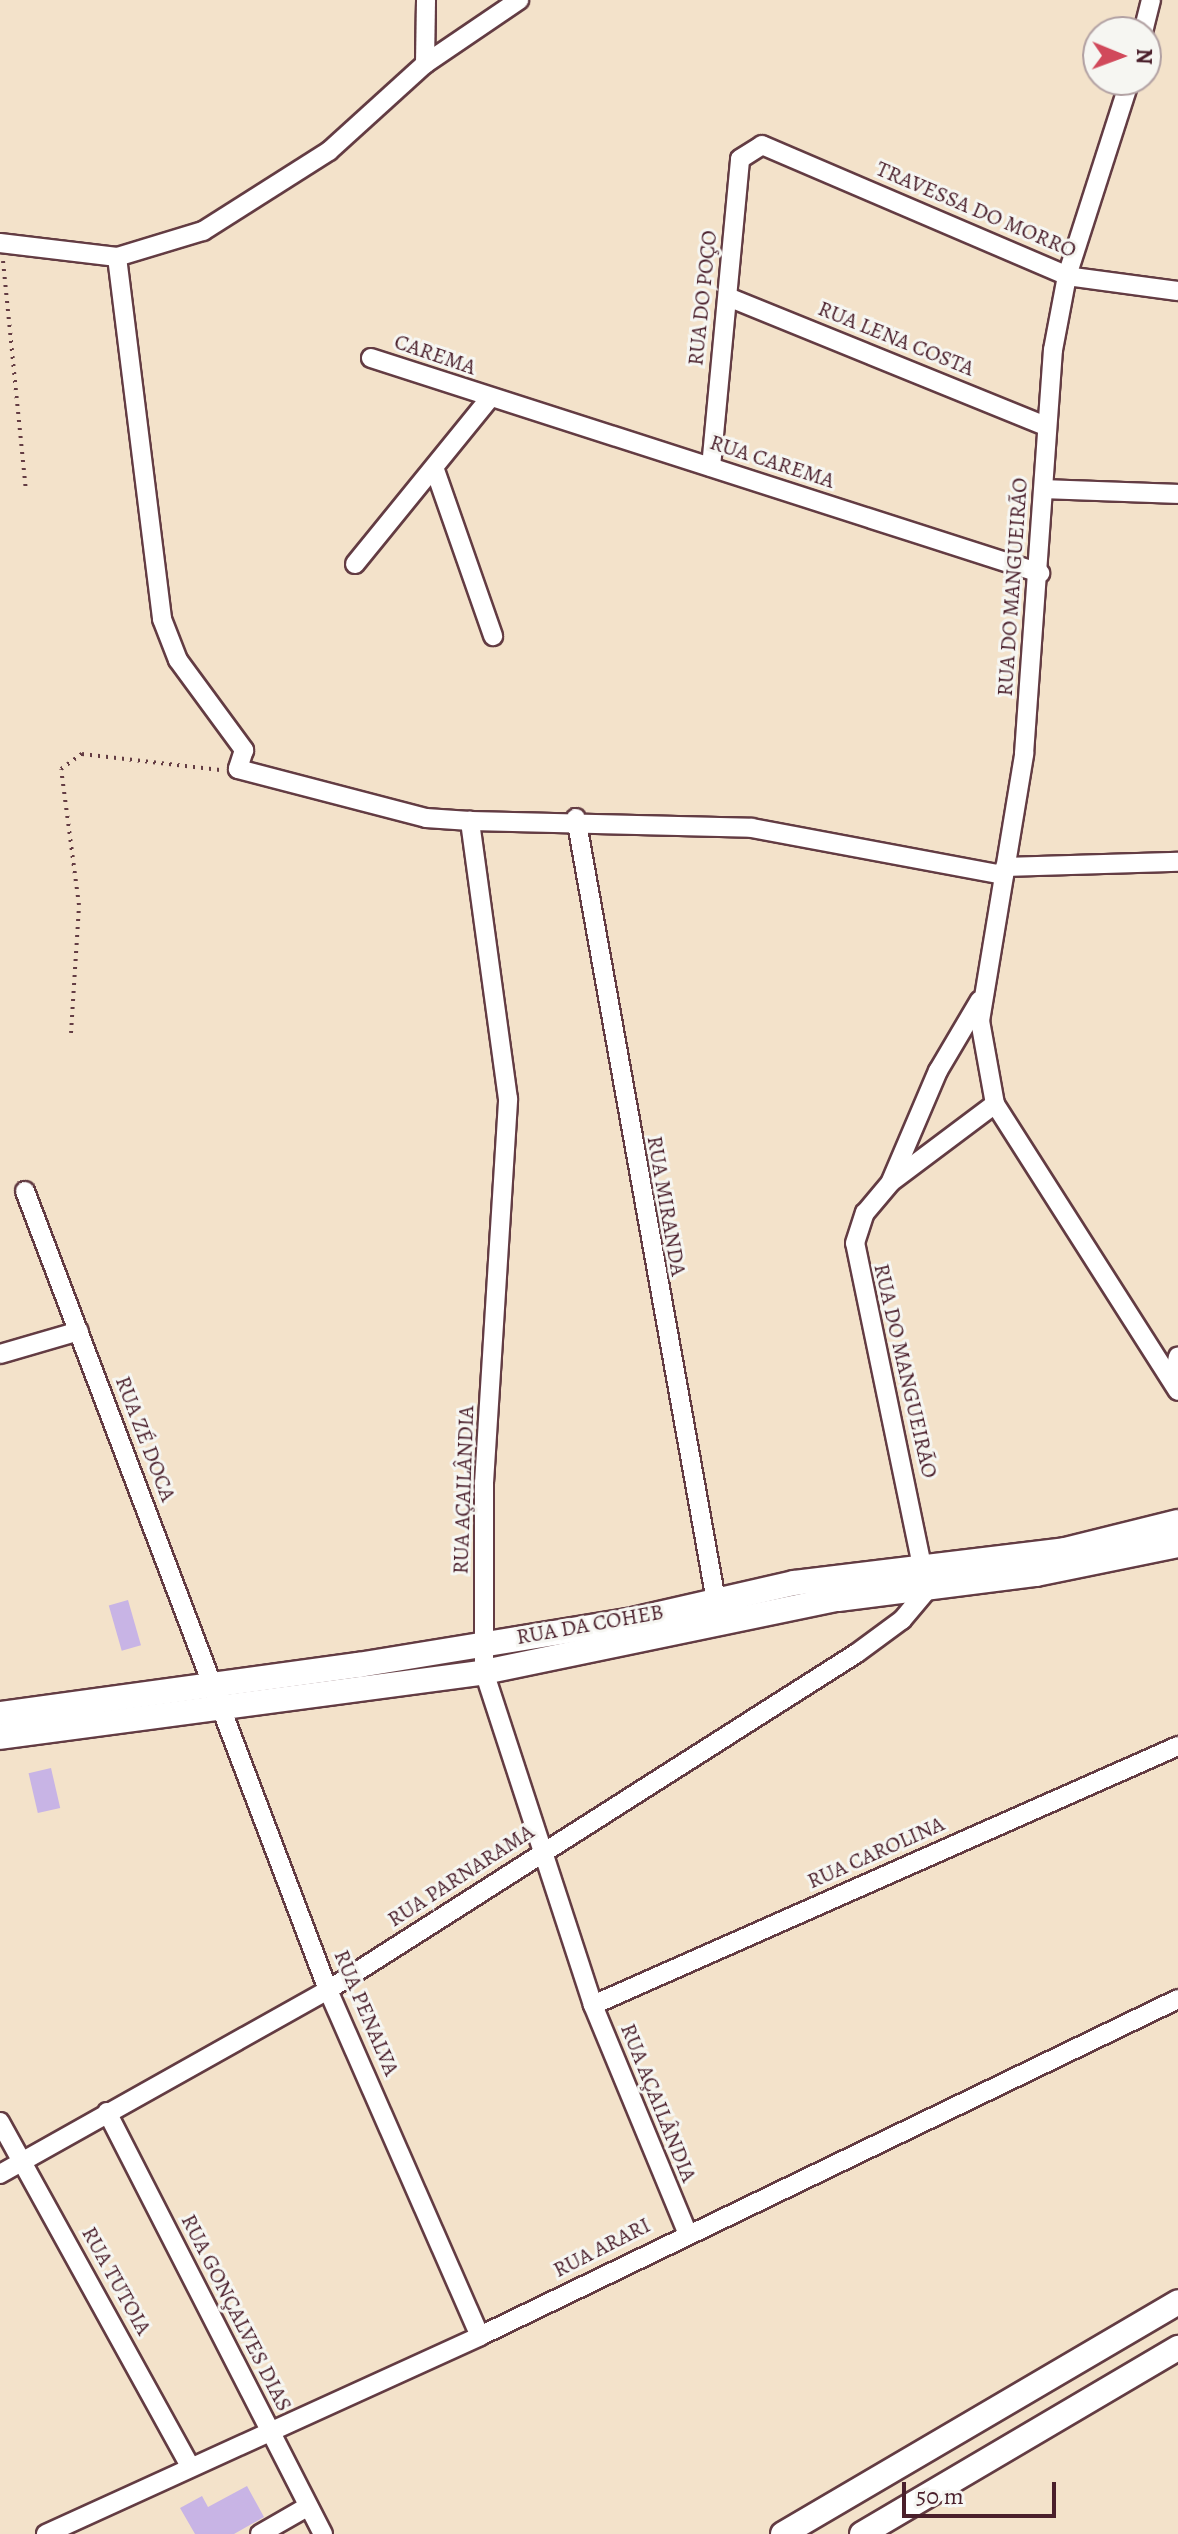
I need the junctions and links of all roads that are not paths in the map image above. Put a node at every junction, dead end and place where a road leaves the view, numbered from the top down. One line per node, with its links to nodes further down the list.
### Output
1 (426, 0): 3 (street)
2 (519, 0): 3 (street)
3 (425, 64): 7 (street)
4 (1125, 96): 8 (street, RUA DO MANGUEIRÃO)
5 (762, 145): 8 (street, TRAVESSA DO MORRO); 10 (street, RUA DO POÇO)
6 (0, 243): 7 (street)
7 (117, 257): 22 (street)
8 (1067, 276): 9 (street, TRAVESSA DO MORRO); 13 (street, RUA DO MANGUEIRÃO)
9 (1178, 291)
10 (728, 297): 13 (street, RUA LENA COSTA); 14 (street, RUA DO POÇO)
11 (371, 358): 12 (street, CAREMA)
12 (489, 399): 14 (street, RUA CAREMA); 15 (street, CAREMA)
13 (1046, 426): 16 (street, RUA DO MANGUEIRÃO)
14 (711, 467): 19 (street, RUA CAREMA)
15 (435, 470): 18 (street, CAREMA); 20 (street)
16 (1044, 489): 17 (street); 19 (street, RUA DO MANGUEIRÃO)
17 (1178, 494)
18 (355, 564)
19 (1040, 573): 24 (street, RUA DO MANGUEIRÃO)
20 (493, 636)
21 (576, 818): 22 (street); 24 (street); 36 (street, RUA MIRANDA)
22 (470, 821): 37 (street, RUA AÇAILÂNDIA)
23 (1178, 862): 24 (street)
24 (1004, 871): 25 (street, RUA DO MANGUEIRÃO)
25 (986, 990): 26 (street, RUA DO MANGUEIRÃO); 27 (street)
26 (995, 1104): 27 (street, RUA DO MANGUEIRÃO); 32 (street, RUA DO MANGUEIRÃO)
27 (891, 1182): 35 (street, RUA DO MANGUEIRÃO)
28 (25, 1191): 29 (street, RUA ZÉ DOCA)
29 (79, 1331): 30 (street); 39 (street, RUA ZÉ DOCA)
30 (0, 1354)
31 (1178, 1356): 32 (street)
32 (1176, 1387)
33 (1178, 1522): 35 (street, RUA DA COHEB)
34 (1178, 1545): 35 (street, RUA DA COHEB)
35 (926, 1578): 36 (street, RUA DA COHEB); 38 (street, RUA DA COHEB); 43 (street, RUA PARNARAMA)
36 (716, 1601): 37 (street, RUA DA COHEB)
37 (485, 1644): 38 (street, RUA AÇAILÂNDIA); 39 (street, RUA DA COHEB)
38 (484, 1672): 39 (street, RUA DA COHEB); 43 (street, RUA AÇAILÂNDIA)
39 (216, 1693): 40 (street, RUA DA COHEB); 41 (street, RUA DA COHEB); 44 (street, RUA PENALVA)
40 (0, 1714)
41 (0, 1737)
42 (1178, 1746): 46 (street, RUA CAROLINA)
43 (539, 1854): 44 (street, RUA PARNARAMA); 46 (street, RUA AÇAILÂNDIA)
44 (328, 1990): 47 (street, RUA PARNARAMA); 53 (street, RUA PENALVA)
45 (1178, 1999): 51 (street, RUA ARARI)
46 (593, 2005): 51 (street, RUA AÇAILÂNDIA)
47 (107, 2112): 49 (street, RUA PARNARAMA); 55 (street, RUA GONÇALVES DIAS)
48 (0, 2122): 49 (street, RUA TUTOIA)
49 (21, 2160): 50 (street, RUA PARNARAMA); 56 (street, RUA TUTOIA)
50 (0, 2174)
51 (687, 2232): 53 (street, RUA ARARI)
52 (1178, 2302): 61 (street)
53 (480, 2336): 55 (street, RUA ARARI)
54 (1178, 2348): 62 (street)
55 (269, 2430): 56 (street, RUA ARARI); 57 (street, RUA GONÇALVES DIAS)
56 (189, 2465): 58 (street, RUA ARARI)
57 (307, 2507): 59 (street); 60 (street, RUA GONÇALVES DIAS)
58 (46, 2534)
59 (260, 2534)
60 (323, 2534)
61 (783, 2534)
62 (862, 2534)

